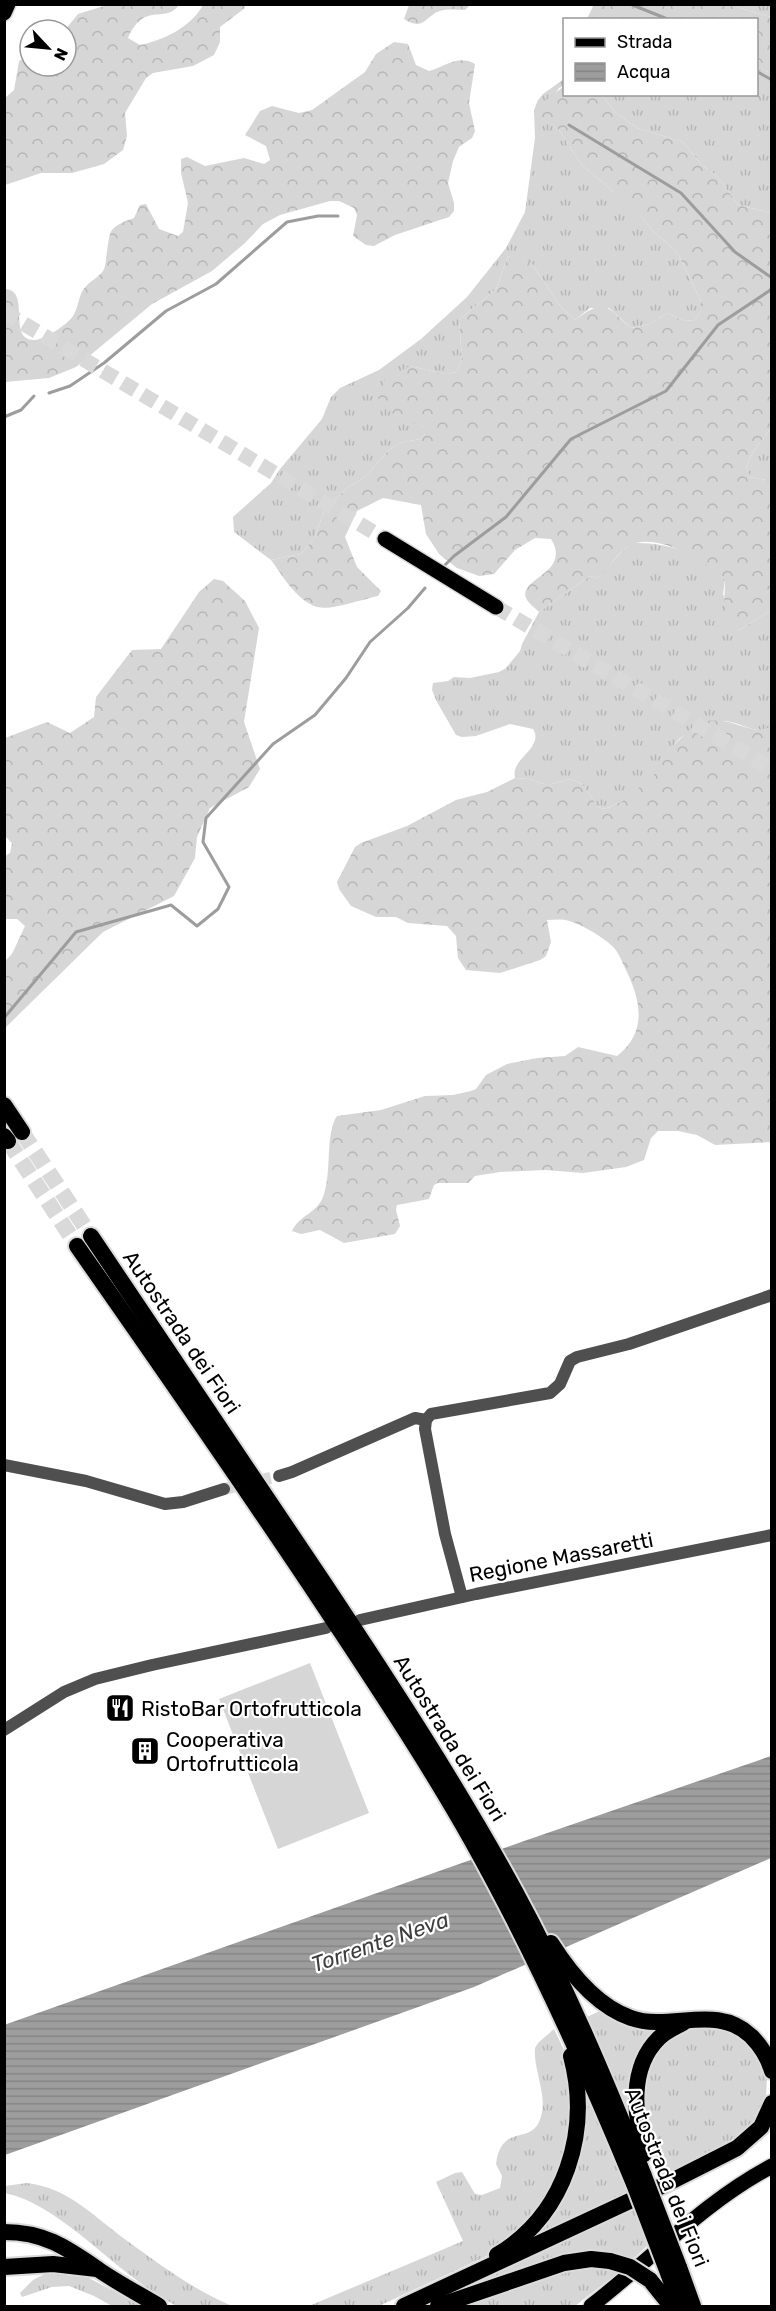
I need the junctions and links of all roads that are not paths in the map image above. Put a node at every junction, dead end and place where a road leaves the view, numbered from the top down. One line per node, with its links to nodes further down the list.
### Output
1 (8, 4): 2 (main road)
2 (4, 13)
3 (385, 538): 4 (main road)
4 (496, 607)
5 (4, 1105): 6 (highway)
6 (22, 1132)
7 (91, 1236): 18 (highway, Autostrada dei Fiori)
8 (77, 1246): 18 (highway, Autostrada dei Fiori)
9 (771, 1295): 10 (street)
10 (426, 1420): 12 (street); 15 (street)
11 (4, 1465): 13 (street)
12 (279, 1476)
13 (224, 1489)
14 (771, 1535): 15 (street, Regione Massaretti)
15 (462, 1598): 16 (street, Regione Massaretti)
16 (360, 1620)
17 (326, 1628): 19 (street)
18 (399, 1708): 20 (highway, Autostrada dei Fiori); 21 (highway, Autostrada dei Fiori)
19 (4, 1730)
20 (516, 1892): 21 (highway, Autostrada dei Fiori); 22 (highway)
21 (565, 2009): 26 (highway, Autostrada dei Fiori); 31 (highway)
22 (688, 2019): 23 (highway); 26 (highway)
23 (771, 2071)
24 (771, 2103): 31 (highway)
25 (771, 2166): 35 (main road)
26 (643, 2178): 30 (highway, Autostrada dei Fiori, bridge); 30 (highway, Autostrada dei Fiori, bridge)
27 (4, 2232): 29 (highway)
28 (4, 2267): 29 (highway)
29 (98, 2270): 32 (highway)
30 (674, 2270): 37 (highway, Autostrada dei Fiori); 38 (highway, Autostrada dei Fiori)
31 (465, 2279): 33 (highway)
32 (159, 2307)
33 (404, 2307)
34 (438, 2307): 36 (highway, bridge)
35 (591, 2307)
36 (670, 2307)
37 (680, 2307)
38 (693, 2307)

